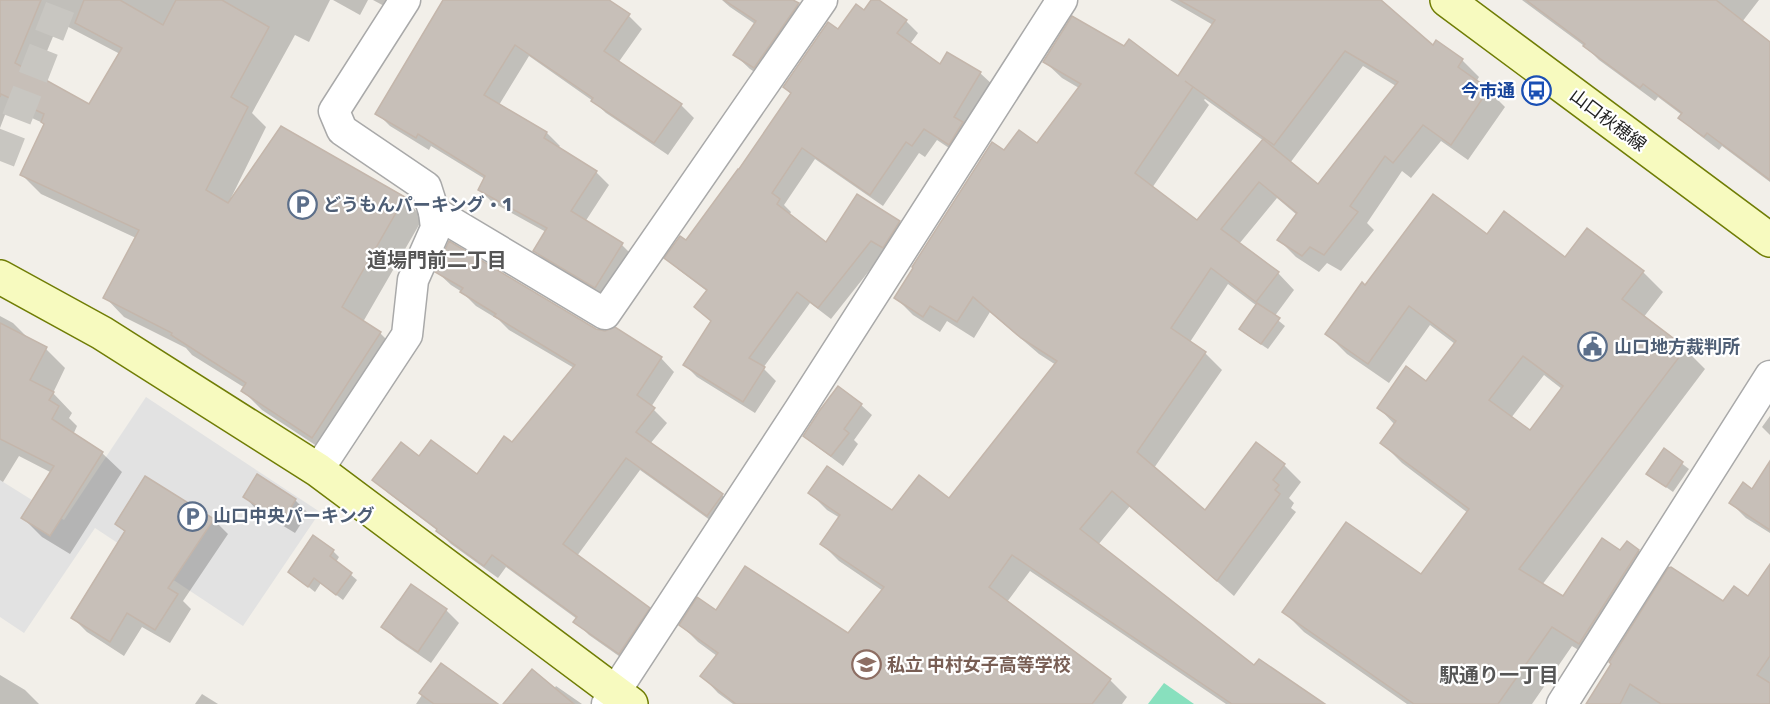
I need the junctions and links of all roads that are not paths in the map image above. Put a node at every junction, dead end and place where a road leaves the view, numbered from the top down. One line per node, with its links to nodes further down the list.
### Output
1 (405, 0): 5 (street)
2 (822, 0): 5 (street)
3 (1062, 0): 10 (street)
4 (1447, 0): 6 (street, 山口秋穂線)
5 (434, 212): 9 (street)
6 (1770, 240)
7 (0, 277): 9 (street)
8 (1770, 376): 11 (street)
9 (318, 470): 10 (street)
10 (618, 700)
11 (1562, 704)

